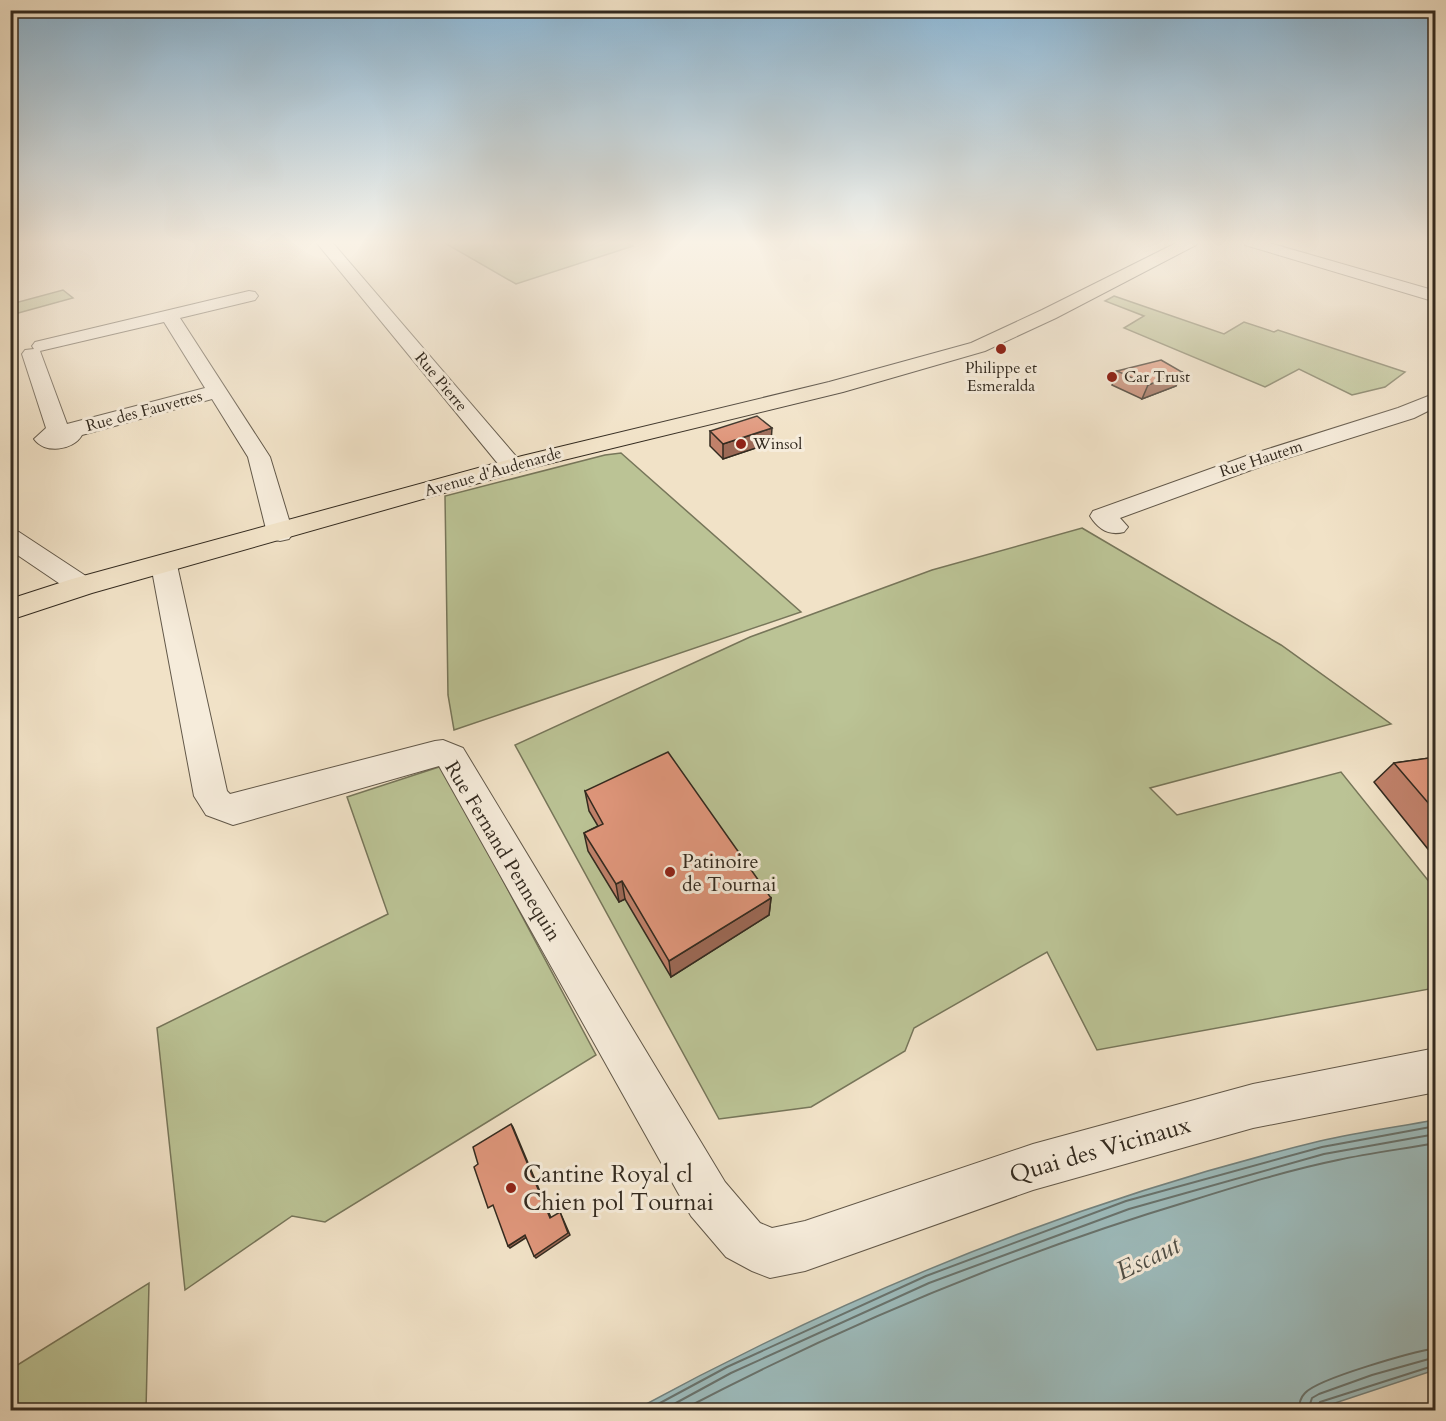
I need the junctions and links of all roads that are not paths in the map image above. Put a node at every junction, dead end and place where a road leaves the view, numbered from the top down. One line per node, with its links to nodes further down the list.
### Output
1 (197, 308): 4 (street)
2 (380, 308): 10 (street, Rue Pierre)
3 (1061, 308): 10 (main road, Avenue d'Audenarde)
4 (169, 315): 5 (street); 6 (street)
5 (27, 352): 6 (street, Rue des Fauvettes)
6 (216, 391): 12 (street)
7 (1436, 399): 8 (street, Rue Hautem)
8 (1406, 413): 9 (street); 11 (street, Rue Hautem)
9 (1436, 427)
10 (512, 466): 12 (main road, Avenue d'Audenarde)
11 (1115, 527)
12 (280, 533): 14 (main road, Avenue d'Audenarde)
13 (10, 538): 15 (street)
14 (164, 565): 15 (main road, Avenue d'Audenarde); 18 (street, Rue Fernand Pennequin)
15 (82, 586): 16 (main road, Avenue d'Audenarde)
16 (10, 610)
17 (1436, 1070): 18 (street, Quai des Vicinaux)
18 (770, 1253)

